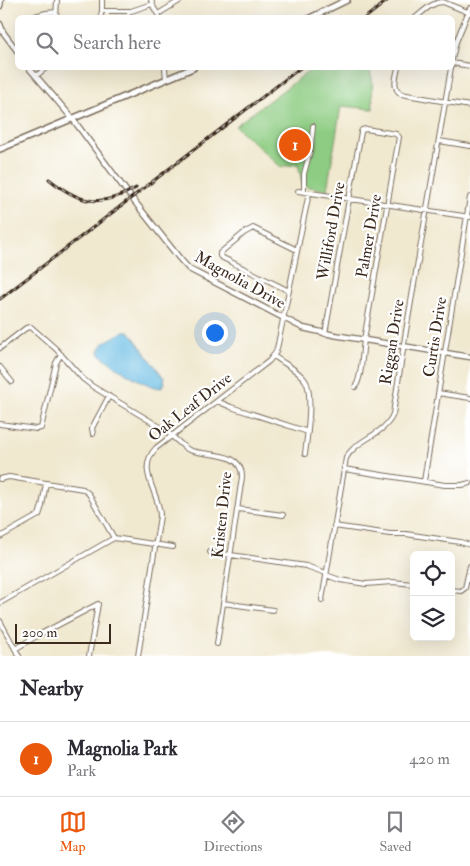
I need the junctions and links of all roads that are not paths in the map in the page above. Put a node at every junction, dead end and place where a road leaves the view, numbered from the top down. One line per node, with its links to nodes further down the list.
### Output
1 (1, 0): 7 (street)
2 (57, 0): 10 (street)
3 (102, 0): 8 (street)
4 (181, 0): 14 (street)
5 (347, 0): 15 (main road)
6 (151, 2): 8 (street); 13 (street)
7 (0, 6)
8 (102, 11): 12 (street)
9 (469, 11): 16 (street); 18 (street)
10 (56, 12): 11 (street)
11 (39, 15)
12 (101, 15)
13 (158, 15)
14 (160, 15)
15 (316, 15)
16 (420, 15)
17 (0, 24): 19 (street)
18 (455, 45)
19 (15, 48)
20 (455, 64): 21 (street)
21 (470, 66)
22 (31, 70): 28 (street, Magnolia Drive)
23 (44, 70): 28 (street)
24 (165, 70): 29 (street)
25 (188, 70): 29 (main road)
26 (398, 70): 30 (street)
27 (451, 70): 30 (street, Riggan Drive)
28 (36, 76): 32 (street, Magnolia Drive)
29 (166, 79): 32 (main road)
30 (446, 102): 31 (street); 35 (street, Riggan Drive)
31 (470, 106)
32 (72, 118): 37 (main road); 47 (street, Magnolia Drive)
33 (313, 126): 39 (street)
34 (398, 137): 41 (street, Williford Drive); 42 (street, Palmer Drive)
35 (439, 141): 36 (street); 43 (street, Riggan Drive)
36 (470, 146)
37 (0, 149)
38 (298, 191): 39 (street)
39 (306, 192): 41 (street); 45 (street)
40 (470, 197): 44 (street, Curtis Drive)
41 (349, 199): 42 (street); 48 (street, Williford Drive)
42 (387, 205): 43 (street); 49 (street, Palmer Drive)
43 (427, 211): 44 (street); 50 (street, Riggan Drive)
44 (468, 217): 52 (street, Curtis Drive)
45 (297, 250): 46 (street); 46 (street)
46 (289, 291): 47 (street)
47 (283, 318): 48 (street, Magnolia Drive); 54 (street)
48 (325, 334): 49 (street, Magnolia Drive)
49 (364, 340): 50 (street, Magnolia Drive); 58 (street, Palmer Drive)
50 (403, 346): 52 (street, Magnolia Drive); 68 (street, Riggan Drive)
51 (0, 348): 53 (street, Kristen Drive)
52 (445, 353): 55 (street, Magnolia Drive); 59 (street, Curtis Drive)
53 (61, 354): 60 (street, Kristen Drive); 63 (street)
54 (274, 356): 62 (street, Oak Leaf Drive); 64 (street)
55 (470, 357)
56 (0, 367): 57 (street)
57 (12, 382)
58 (355, 388)
59 (438, 393): 61 (street); 70 (street, Curtis Drive)
60 (109, 396): 65 (street); 66 (street, Kristen Drive)
61 (470, 398)
62 (218, 401): 64 (street); 66 (street, Oak Leaf Drive)
63 (0, 424)
64 (308, 432): 67 (street)
65 (92, 434)
66 (172, 436): 73 (street, Kristen Drive); 78 (street, Oak Leaf Drive)
67 (305, 454)
68 (344, 469): 70 (street); 75 (street, Riggan Drive)
69 (0, 479): 71 (street)
70 (424, 481): 72 (street)
71 (46, 483): 76 (street); 77 (street)
72 (470, 484)
73 (238, 509): 74 (street); 82 (street, Kristen Drive)
74 (283, 515)
75 (334, 526): 79 (street); 84 (street, Riggan Drive)
76 (0, 537)
77 (114, 538): 78 (street); 88 (street)
78 (156, 544): 80 (street); 96 (street, Oak Leaf Drive)
79 (470, 545)
80 (173, 547)
81 (210, 552): 82 (street)
82 (231, 555): 84 (street); 89 (street, Kristen Drive)
83 (470, 569): 86 (street)
84 (326, 574): 85 (street); 87 (street, Riggan Drive)
85 (410, 584)
86 (455, 591)
87 (322, 600)
88 (0, 603)
89 (223, 603): 90 (street); 92 (street, Kristen Drive)
90 (273, 610)
91 (0, 621): 93 (street)
92 (217, 644)
93 (15, 649): 94 (street); 95 (street)
94 (19, 656)
95 (90, 656)
96 (138, 656)

